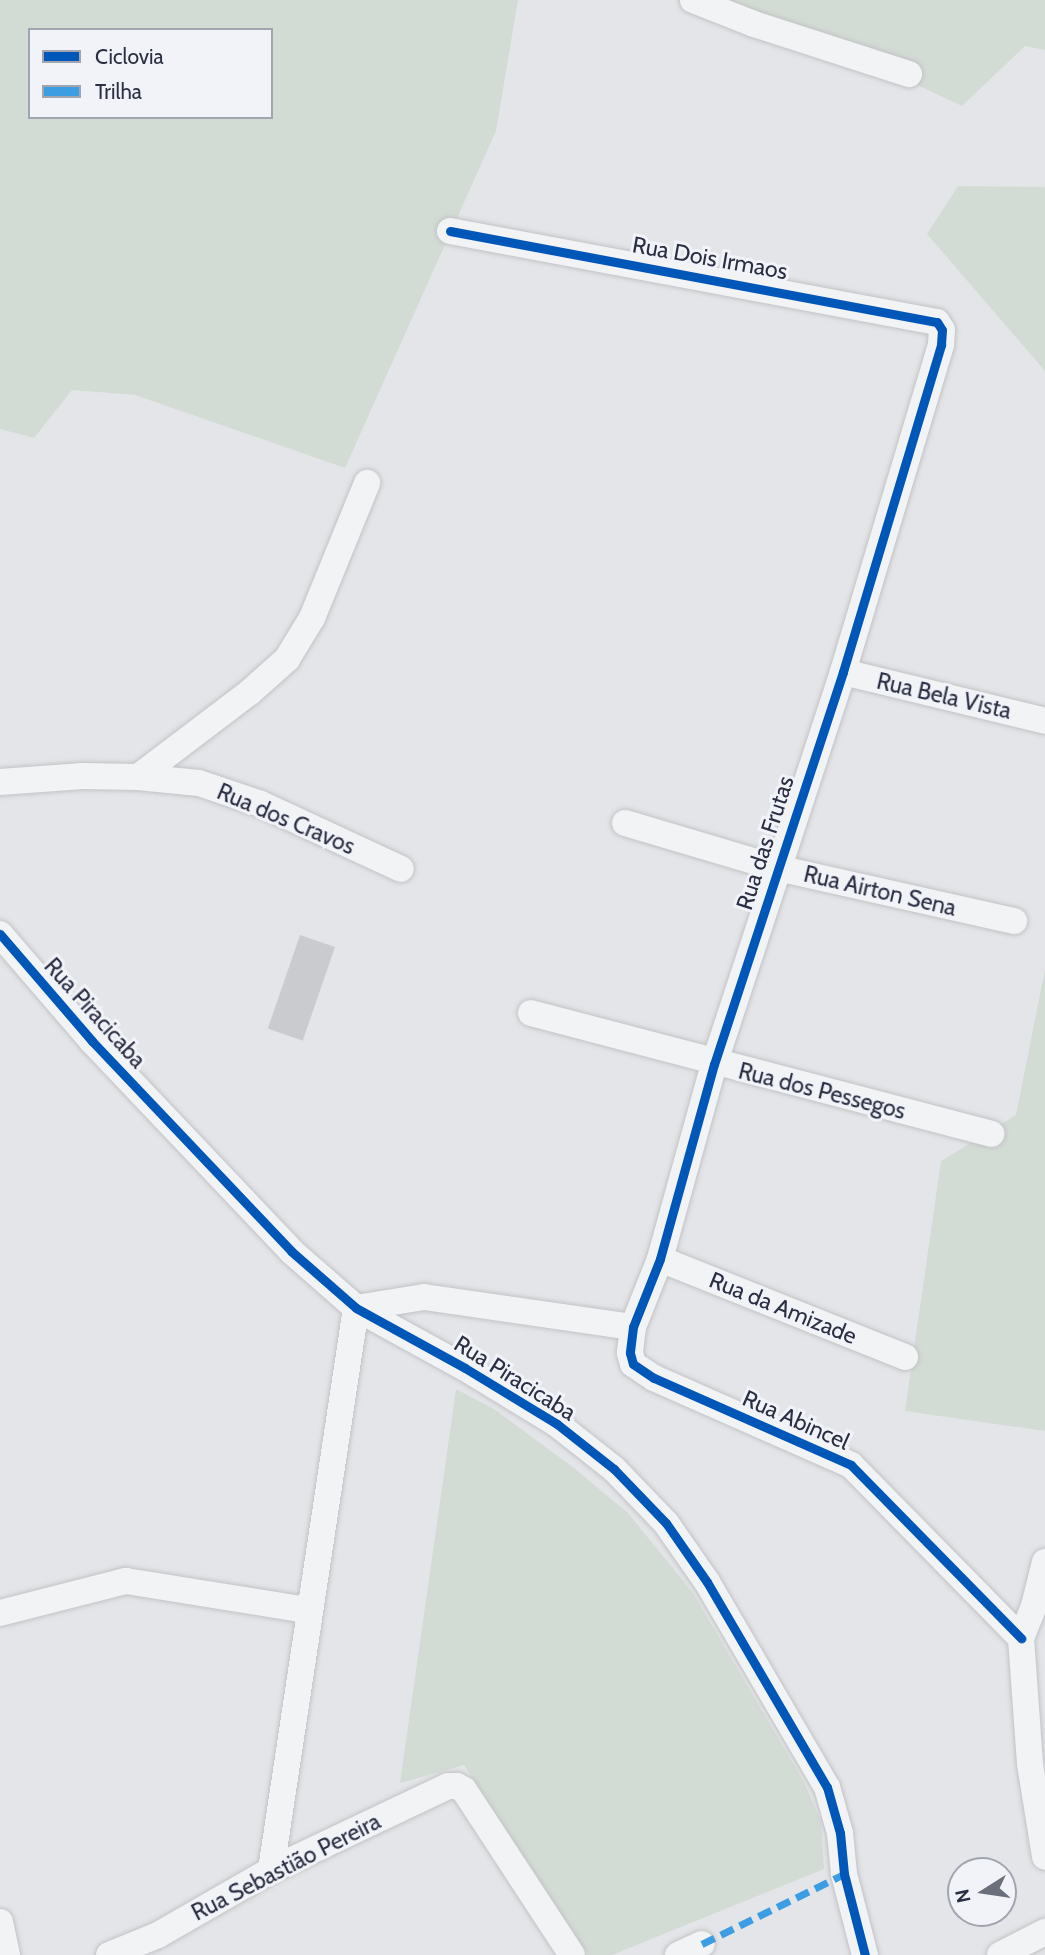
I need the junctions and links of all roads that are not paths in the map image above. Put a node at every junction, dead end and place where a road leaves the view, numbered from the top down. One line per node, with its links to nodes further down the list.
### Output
1 (693, 0): 2 (street)
2 (909, 74)
3 (450, 231): 4 (street, Rua Dois Irmaos)
4 (941, 345): 6 (street, Rua das Frutas)
5 (367, 482): 8 (street)
6 (843, 672): 7 (street, Rua Bela Vista); 11 (street, Rua das Frutas)
7 (1045, 720)
8 (138, 777): 9 (street, Rua dos Cravos); 12 (street, Rua dos Cravos)
9 (0, 782)
10 (625, 823): 11 (street, Rua Airton Sena)
11 (777, 868): 13 (street, Rua Airton Sena); 16 (street, Rua das Frutas)
12 (401, 869)
13 (1014, 921)
14 (0, 934): 19 (street, Rua Piracicaba)
15 (531, 1013): 16 (street, Rua dos Pessegos)
16 (714, 1063): 17 (street, Rua dos Pessegos); 18 (street, Rua das Frutas)
17 (991, 1134)
18 (660, 1259): 20 (street, Rua das Frutas); 21 (street, Rua da Amizade)
19 (356, 1308): 20 (street); 23 (street); 33 (street, Rua Piracicaba)
20 (631, 1340): 25 (street, Rua Abincel)
21 (905, 1357)
22 (1045, 1562): 25 (street)
23 (308, 1610): 24 (street); 27 (street)
24 (0, 1613)
25 (1021, 1638): 26 (street)
26 (1045, 1857)
27 (271, 1870): 31 (street, Rua Sebastião Pereira); 32 (street, Rua Sebastião Pereira)
28 (0, 1922): 30 (street)
29 (1045, 1932): 34 (street)
30 (7, 1955)
31 (109, 1955)
32 (572, 1955)
33 (865, 1955)
34 (1000, 1955)

